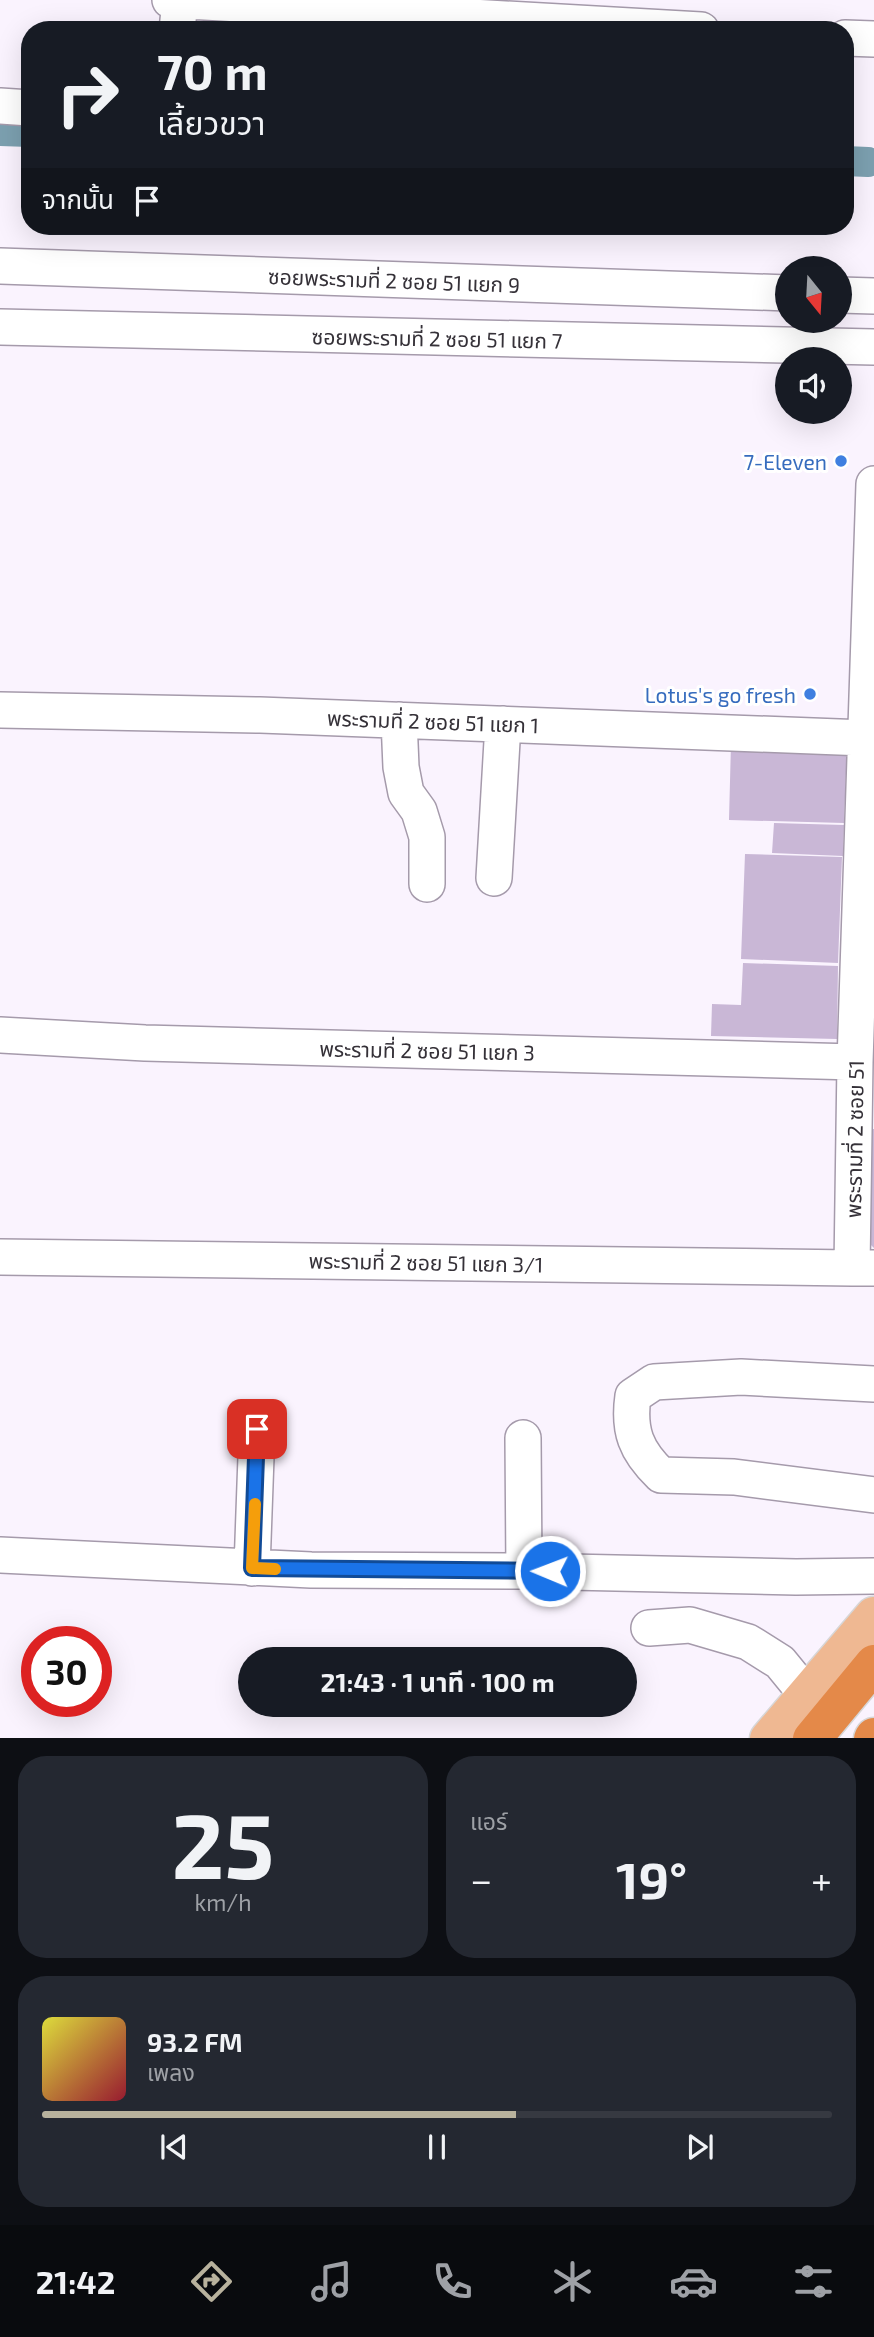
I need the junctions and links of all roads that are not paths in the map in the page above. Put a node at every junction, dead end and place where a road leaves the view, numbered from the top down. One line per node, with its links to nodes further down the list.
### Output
1 (170, 0): 2 (street)
2 (180, 1): 3 (street); 4 (street)
3 (178, 21)
4 (541, 21)
5 (854, 38): 6 (street)
6 (874, 39)
7 (0, 106): 8 (street)
8 (21, 107)
9 (0, 266): 10 (street, ซอยพระรามที่ 2 ซอย 51 แยก 9)
10 (775, 293)
11 (852, 295): 12 (street)
12 (874, 296)
13 (0, 327): 14 (street, ซอยพระรามที่ 2 ซอย 51 แยก 7)
14 (874, 347)
15 (874, 484): 16 (street, พระรามที่ 2 ซอย 51)
16 (873, 528): 18 (street, พระรามที่ 2 ซอย 51)
17 (0, 710): 19 (street, พระรามที่ 2 ซอย 51 แยก 1)
18 (868, 719): 20 (street, พระรามที่ 2 ซอย 51 แยก 1); 24 (street, พระรามที่ 2 ซอย 51)
19 (400, 720): 20 (street, พระรามที่ 2 ซอย 51 แยก 1); 22 (street)
20 (503, 724): 21 (street)
21 (494, 878)
22 (427, 884)
23 (0, 1035): 24 (street, พระรามที่ 2 ซอย 51 แยก 3)
24 (855, 1062): 26 (street, พระรามที่ 2 ซอย 51)
25 (0, 1257): 26 (street, พระรามที่ 2 ซอย 51 แยก 3/1)
26 (863, 1268)
27 (874, 1384): 30 (street)
28 (257, 1429): 32 (street)
29 (523, 1438): 33 (street)
30 (874, 1495)
31 (0, 1555): 32 (street)
32 (252, 1568): 33 (street)
33 (524, 1571): 34 (street)
34 (874, 1576)
35 (874, 1616): 38 (main road)
36 (649, 1628): 38 (street)
37 (874, 1664): 40 (highway)
38 (807, 1695): 39 (main road)
39 (769, 1738)
40 (812, 1738)

